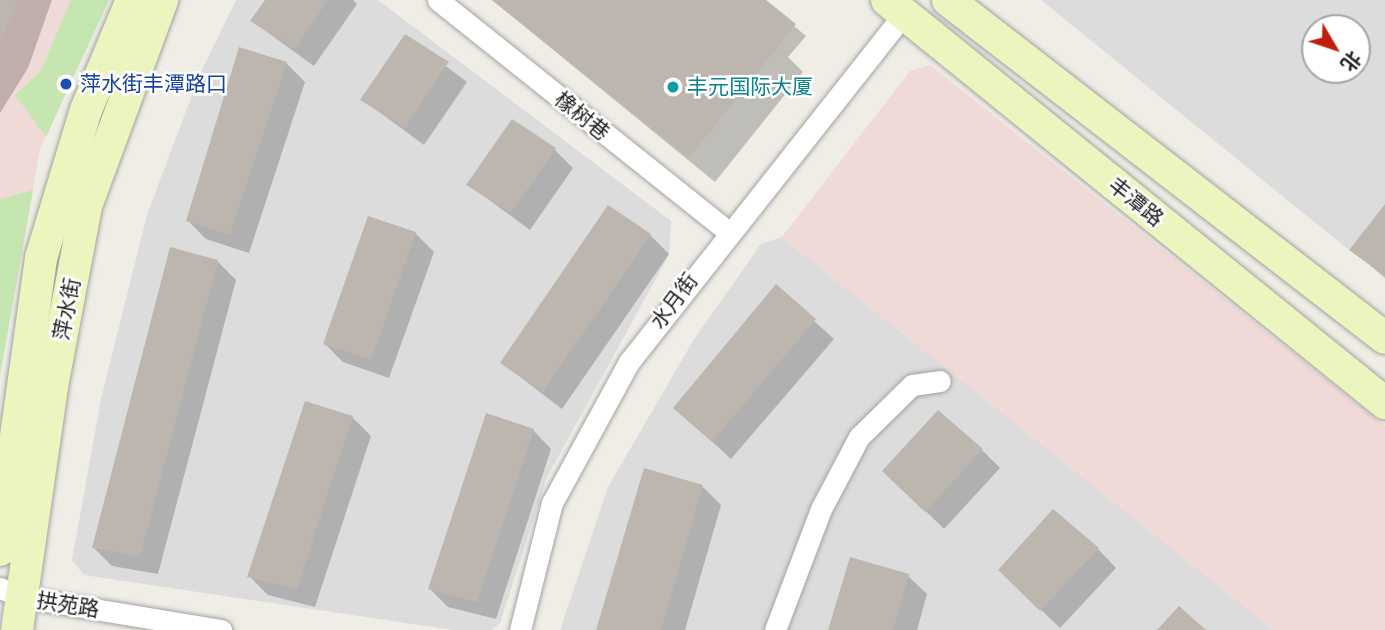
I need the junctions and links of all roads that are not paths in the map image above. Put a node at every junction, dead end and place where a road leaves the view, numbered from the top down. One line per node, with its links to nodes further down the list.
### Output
1 (132, 0): 10 (main road, 萍水街)
2 (162, 0): 11 (main road, 萍水街)
3 (438, 0): 6 (street, 橡树巷)
4 (948, 0): 7 (main road, 丰潭路)
5 (895, 7): 6 (street, 水月街); 9 (main road, 丰潭路)
6 (727, 231): 14 (street, 水月街)
7 (1385, 338)
8 (940, 382): 15 (street)
9 (1385, 403)
10 (0, 550)
11 (11, 593): 12 (main road, 萍水街); 13 (street, 拱苑路)
12 (17, 630)
13 (220, 630)
14 (520, 630)
15 (775, 630)

